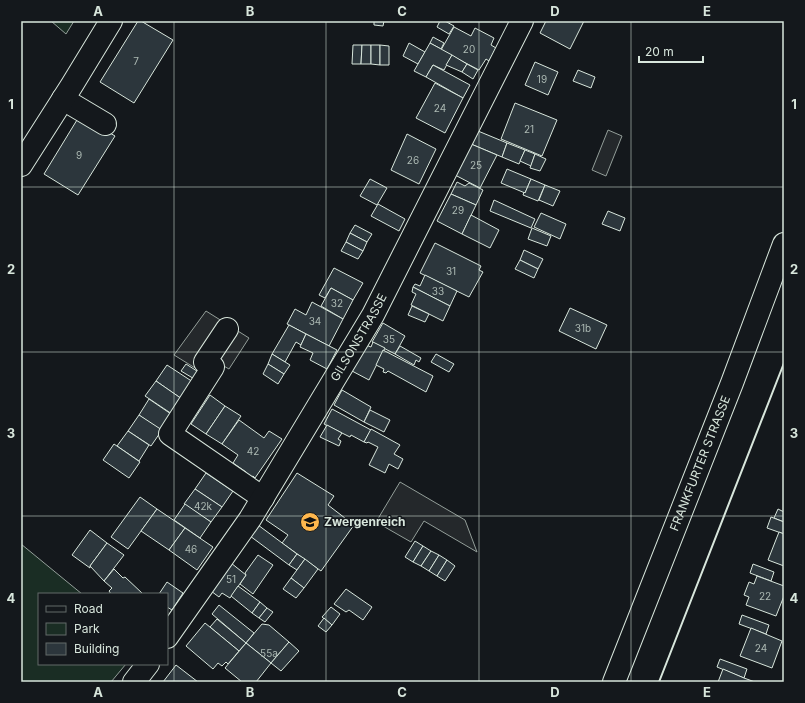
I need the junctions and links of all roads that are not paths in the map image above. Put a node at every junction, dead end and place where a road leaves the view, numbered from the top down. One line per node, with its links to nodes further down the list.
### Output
1 (111, 21): 3 (street)
2 (522, 21): 8 (street, GILSONSTRASSE)
3 (63, 99): 4 (street); 5 (street)
4 (105, 124)
5 (21, 165)
6 (784, 244): 12 (street, FRANKFURTER STRASSE)
7 (227, 329): 8 (street)
8 (263, 498): 9 (street, GILSONSTRASSE)
9 (168, 636)
10 (147, 665): 11 (street)
11 (134, 682)
12 (614, 682)

